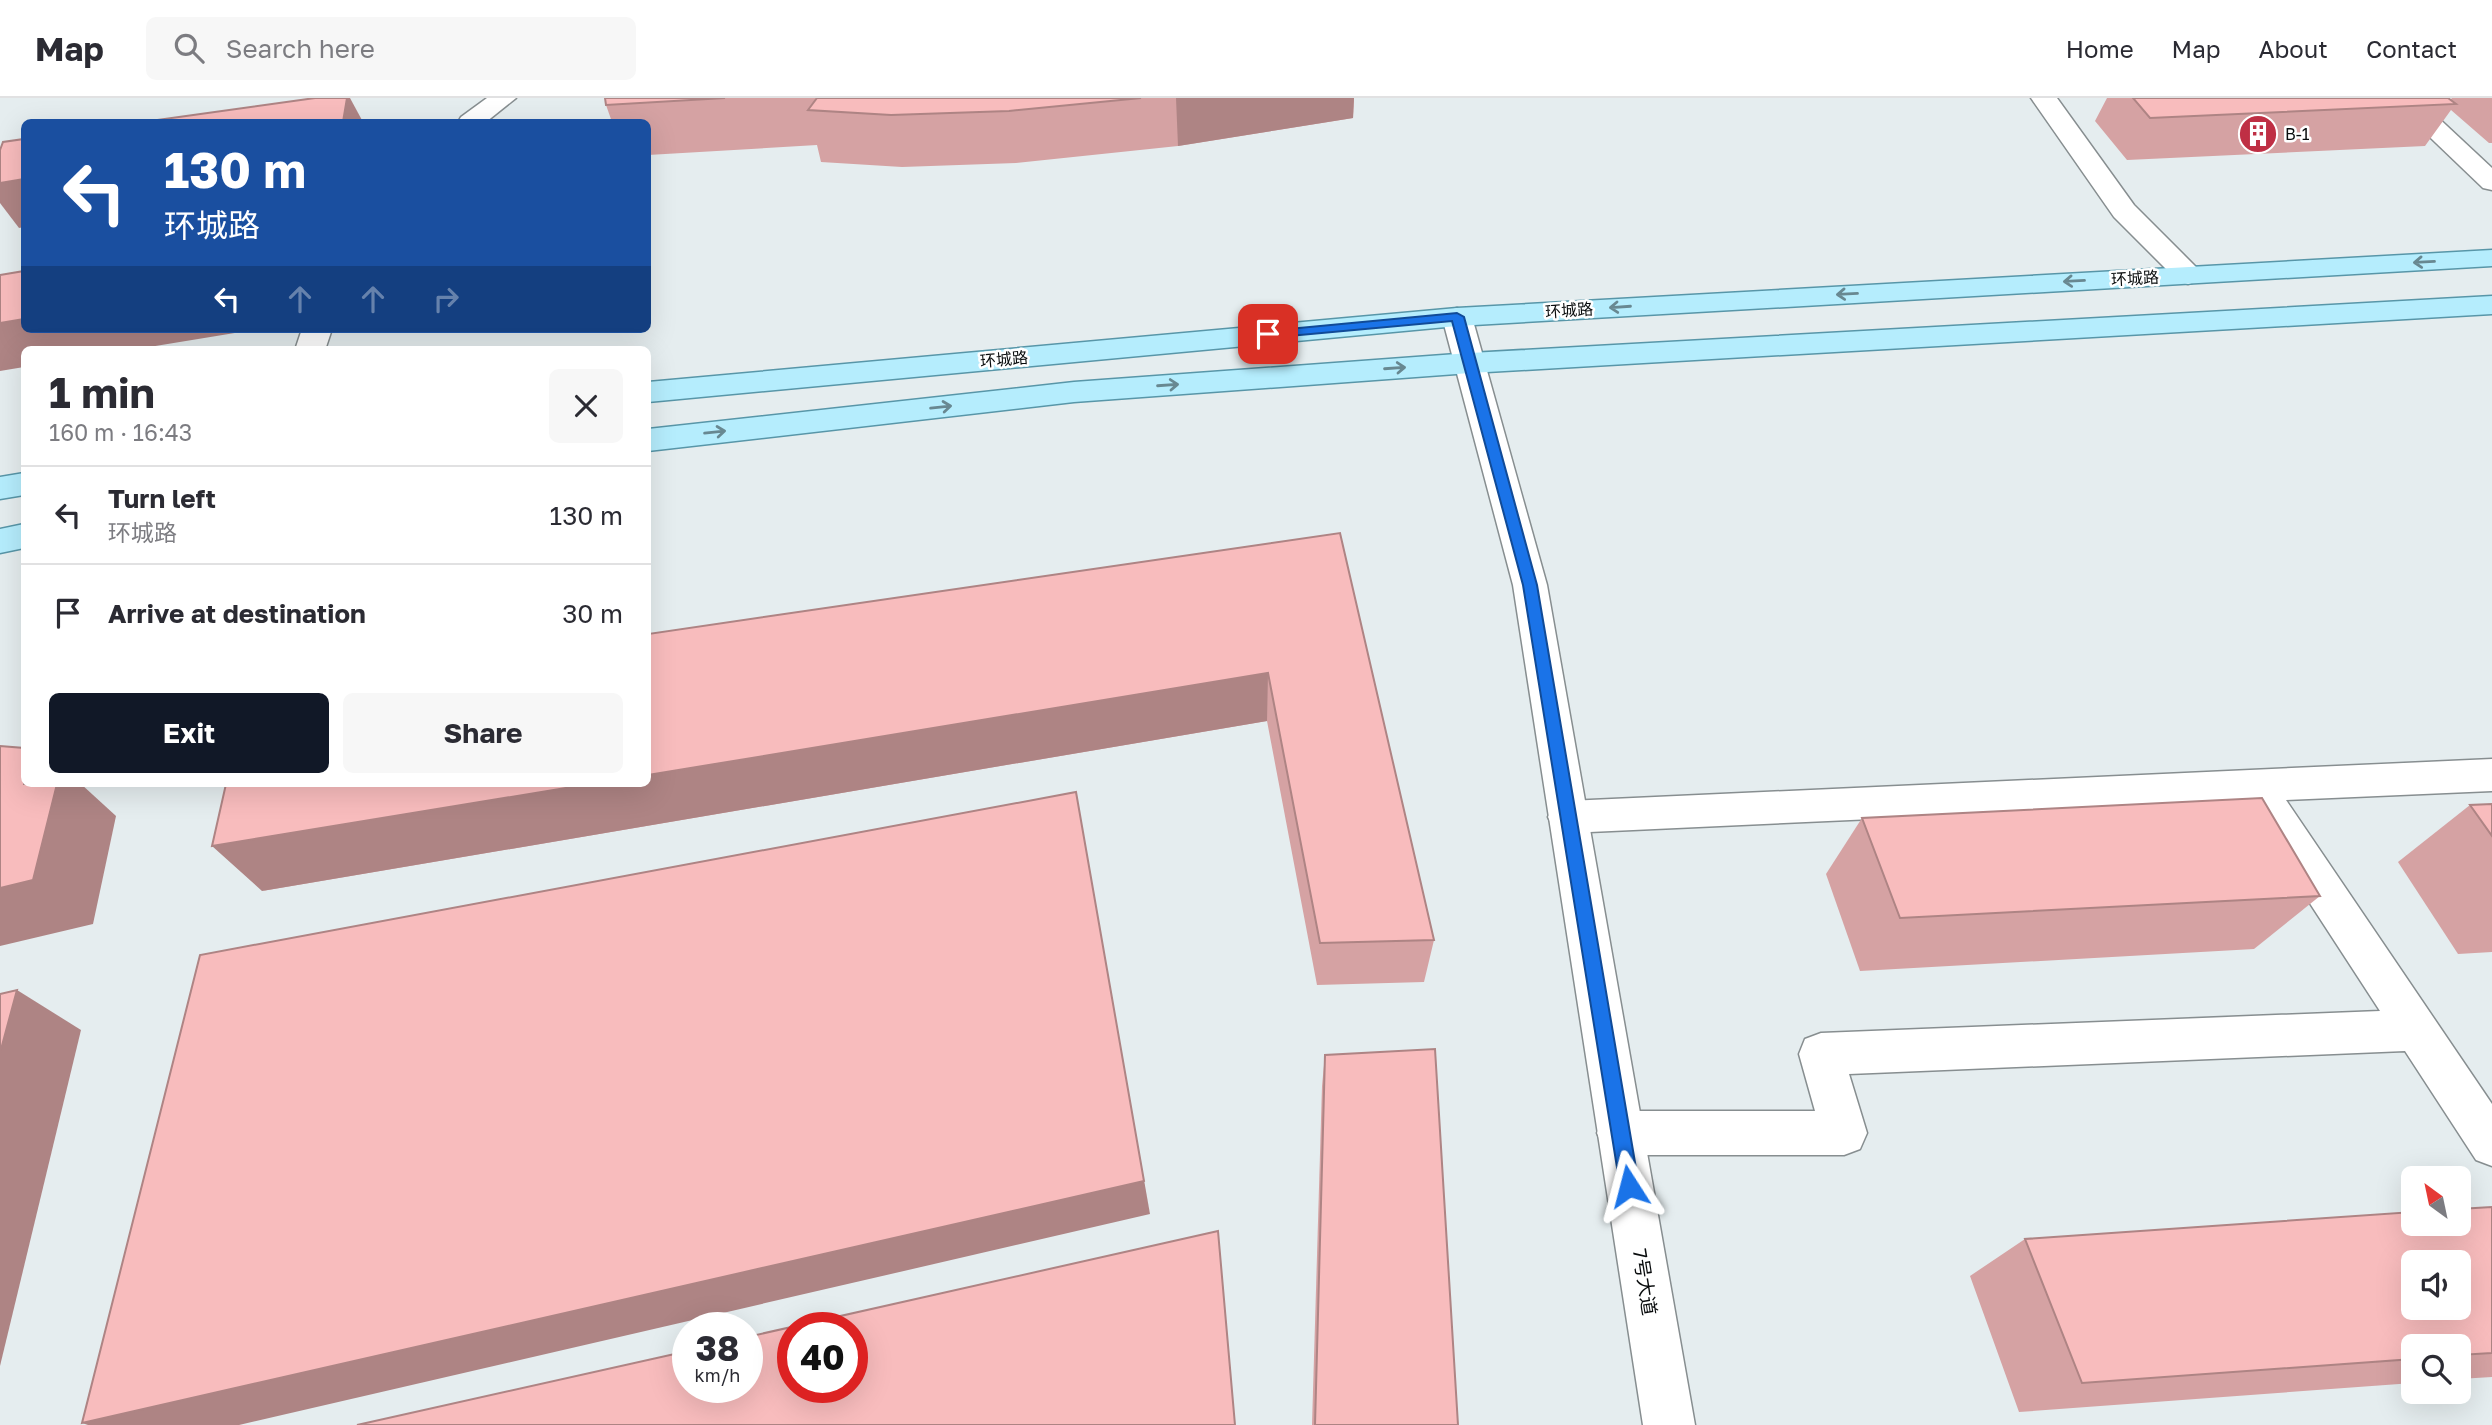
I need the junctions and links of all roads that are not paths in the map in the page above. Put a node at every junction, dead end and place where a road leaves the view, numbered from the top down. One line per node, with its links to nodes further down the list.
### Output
1 (503, 98): 4 (street)
2 (2044, 98): 7 (street)
3 (2402, 98): 5 (street)
4 (474, 119)
5 (2492, 183)
6 (2492, 258): 7 (main road, 环城路, one-way to 7)
7 (2188, 275): 9 (main road, 环城路, one-way to 9)
8 (2492, 306): 10 (main road)
9 (1457, 317): 10 (street, 7号大道); 11 (main road, 环城路)
10 (1470, 363): 12 (main road, one-way to 10); 19 (street, 7号大道)
11 (651, 392)
12 (651, 440)
13 (21, 484): 14 (main road)
14 (0, 488)
15 (21, 537): 16 (main road)
16 (0, 541)
17 (2492, 775): 18 (street)
18 (2255, 786): 19 (street); 20 (street)
19 (1568, 817): 21 (street, 7号大道)
20 (2416, 1030): 21 (street); 22 (street)
21 (1620, 1133): 23 (street, 7号大道)
22 (2492, 1144)
23 (1669, 1425)

